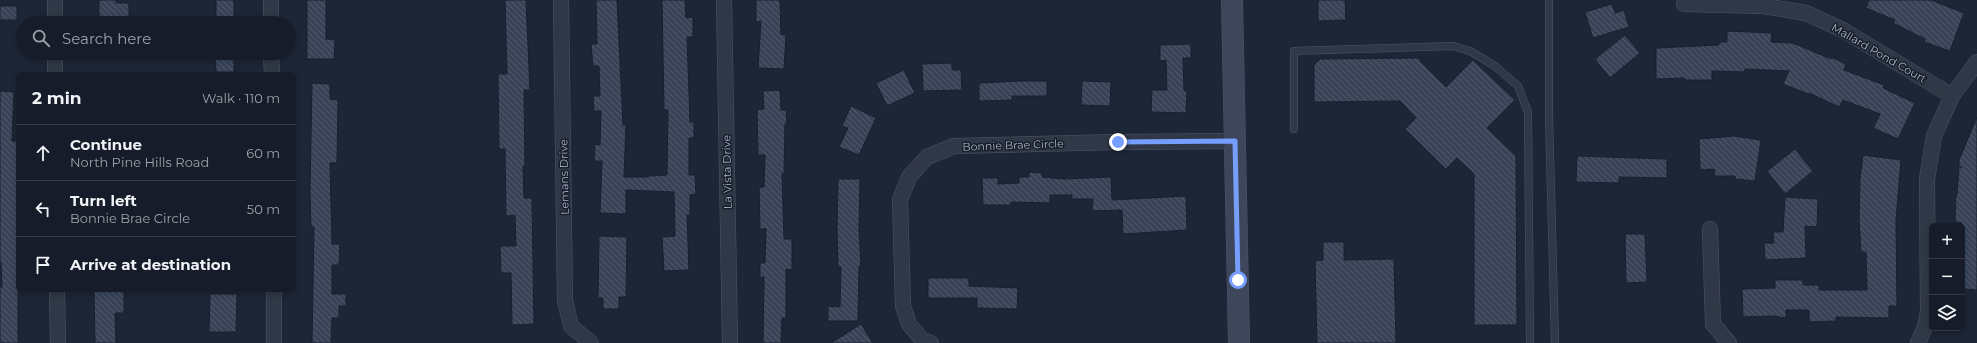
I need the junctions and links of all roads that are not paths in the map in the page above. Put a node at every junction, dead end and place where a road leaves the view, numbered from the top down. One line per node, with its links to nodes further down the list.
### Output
1 (55, 0): 8 (street)
2 (271, 0): 9 (street)
3 (562, 0): 23 (street, Lemans Drive)
4 (724, 0): 24 (street, La Vista Drive)
5 (1232, 0): 17 (main road)
6 (1549, 0): 28 (lane)
7 (1684, 4): 15 (street, Mallard Pond Court)
8 (55, 16)
9 (271, 16)
10 (55, 60): 13 (street)
11 (271, 60): 14 (street)
12 (1977, 62): 15 (street)
13 (55, 72)
14 (272, 72)
15 (1952, 96): 30 (street)
16 (1294, 129): 27 (lane)
17 (1235, 141): 25 (street, Bonnie Brae Circle); 26 (main road)
18 (1710, 229): 29 (street)
19 (57, 292): 21 (street)
20 (274, 292): 22 (street)
21 (58, 343)
22 (274, 343)
23 (591, 343)
24 (730, 343)
25 (931, 343)
26 (1239, 343)
27 (1530, 343)
28 (1555, 343)
29 (1728, 343)
30 (1918, 343)

